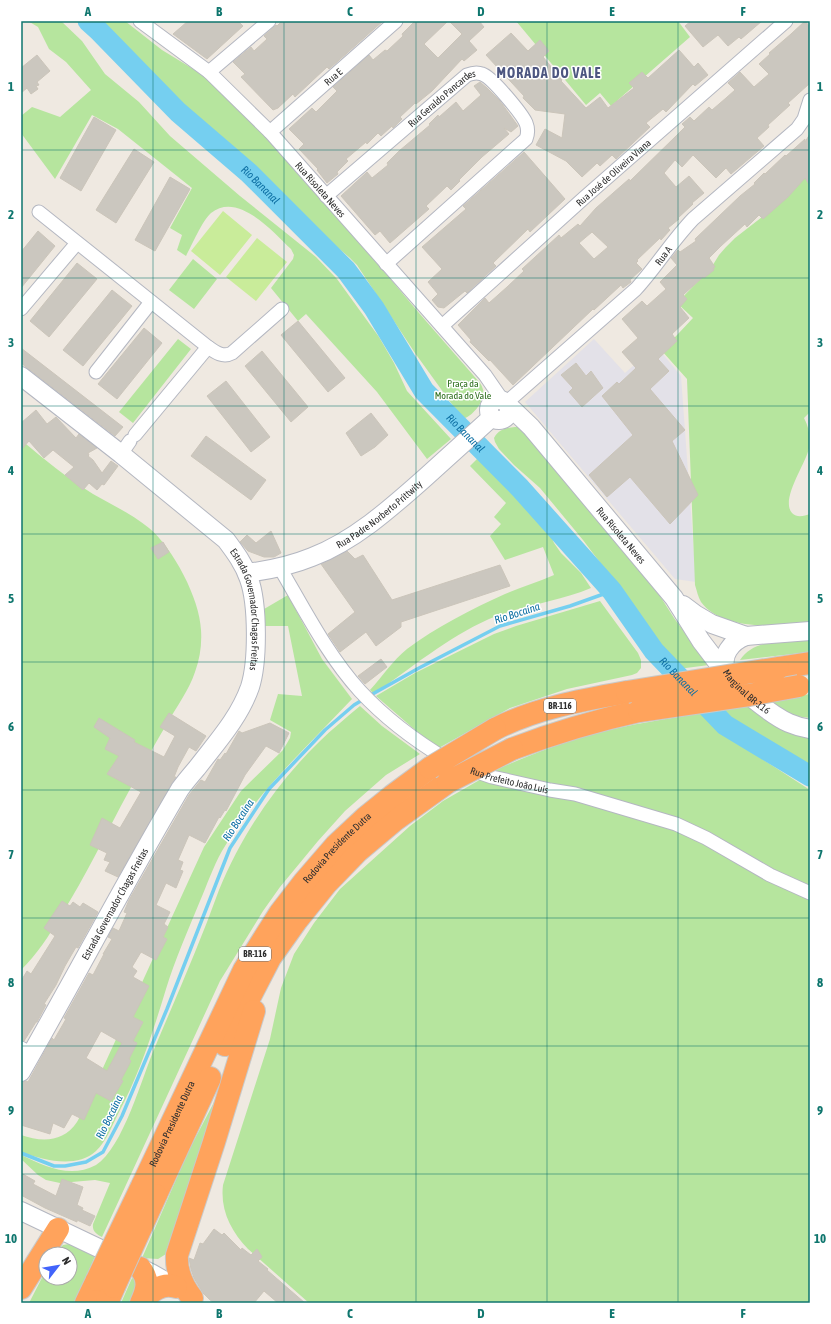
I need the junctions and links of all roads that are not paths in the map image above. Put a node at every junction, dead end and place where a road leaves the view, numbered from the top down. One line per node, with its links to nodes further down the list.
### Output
1 (140, 21): 5 (street, Rua Risoleta Neves)
2 (268, 21): 5 (street)
3 (396, 21): 7 (street, Rua E)
4 (786, 21): 15 (street, Rua José de Oliveira Viana)
5 (209, 72): 7 (street, Rua Risoleta Neves)
6 (810, 100): 19 (street, Rua A)
7 (270, 132): 8 (street, Rua Risoleta Neves)
8 (326, 196): 11 (street, Rua Risoleta Neves); 11 (street, Rua Geraldo Pancardes)
9 (38, 212): 10 (street)
10 (77, 243): 12 (street); 13 (street)
11 (386, 264): 15 (street, Rua Risoleta Neves)
12 (151, 302): 16 (street); 17 (street)
13 (21, 309)
14 (282, 309): 16 (street)
15 (442, 326): 19 (street, Rua Risoleta Neves)
16 (208, 347): 20 (street)
17 (96, 372)
18 (21, 376): 20 (main road, Estrada Governador Chagas Freitas)
19 (499, 410): 21 (main road, Rua Padre Norberto Prittwity); 23 (main road, Rua Risoleta Neves)
20 (129, 444): 22 (main road, Estrada Governador Chagas Freitas)
21 (280, 568): 22 (main road, Rua Padre Norberto Prittwity); 30 (street, Rua Prefeito João Luís)
22 (247, 573): 32 (main road, Estrada Governador Chagas Freitas)
23 (674, 598): 25 (main road); 27 (main road, Rua Risoleta Neves)
24 (810, 631): 25 (main road)
25 (746, 636): 27 (main road, Marginal BR-116)
26 (810, 663): 34 (highway, Rodovia Presidente Dutra / BR-116, bridge)
27 (727, 672): 29 (main road, Marginal BR-116)
28 (804, 685): 31 (highway, Rodovia Presidente Dutra / BR-116, bridge)
29 (810, 729)
30 (810, 893)
31 (270, 958): 34 (highway, Rodovia Presidente Dutra / BR-116); 37 (highway)
32 (26, 1051): 33 (main road, Estrada Governador Chagas Freitas)
33 (21, 1072)
34 (149, 1191): 40 (highway, Rodovia Presidente Dutra / BR-116, bridge)
35 (21, 1211): 36 (main road)
36 (58, 1229): 38 (main road); 39 (highway)
37 (177, 1255): 38 (highway); 41 (highway)
38 (145, 1270): 41 (main road); 43 (highway)
39 (21, 1288)
40 (106, 1290): 42 (highway, Rodovia Presidente Dutra / BR-116)
41 (189, 1296): 43 (highway)
42 (86, 1303)
43 (141, 1303)

